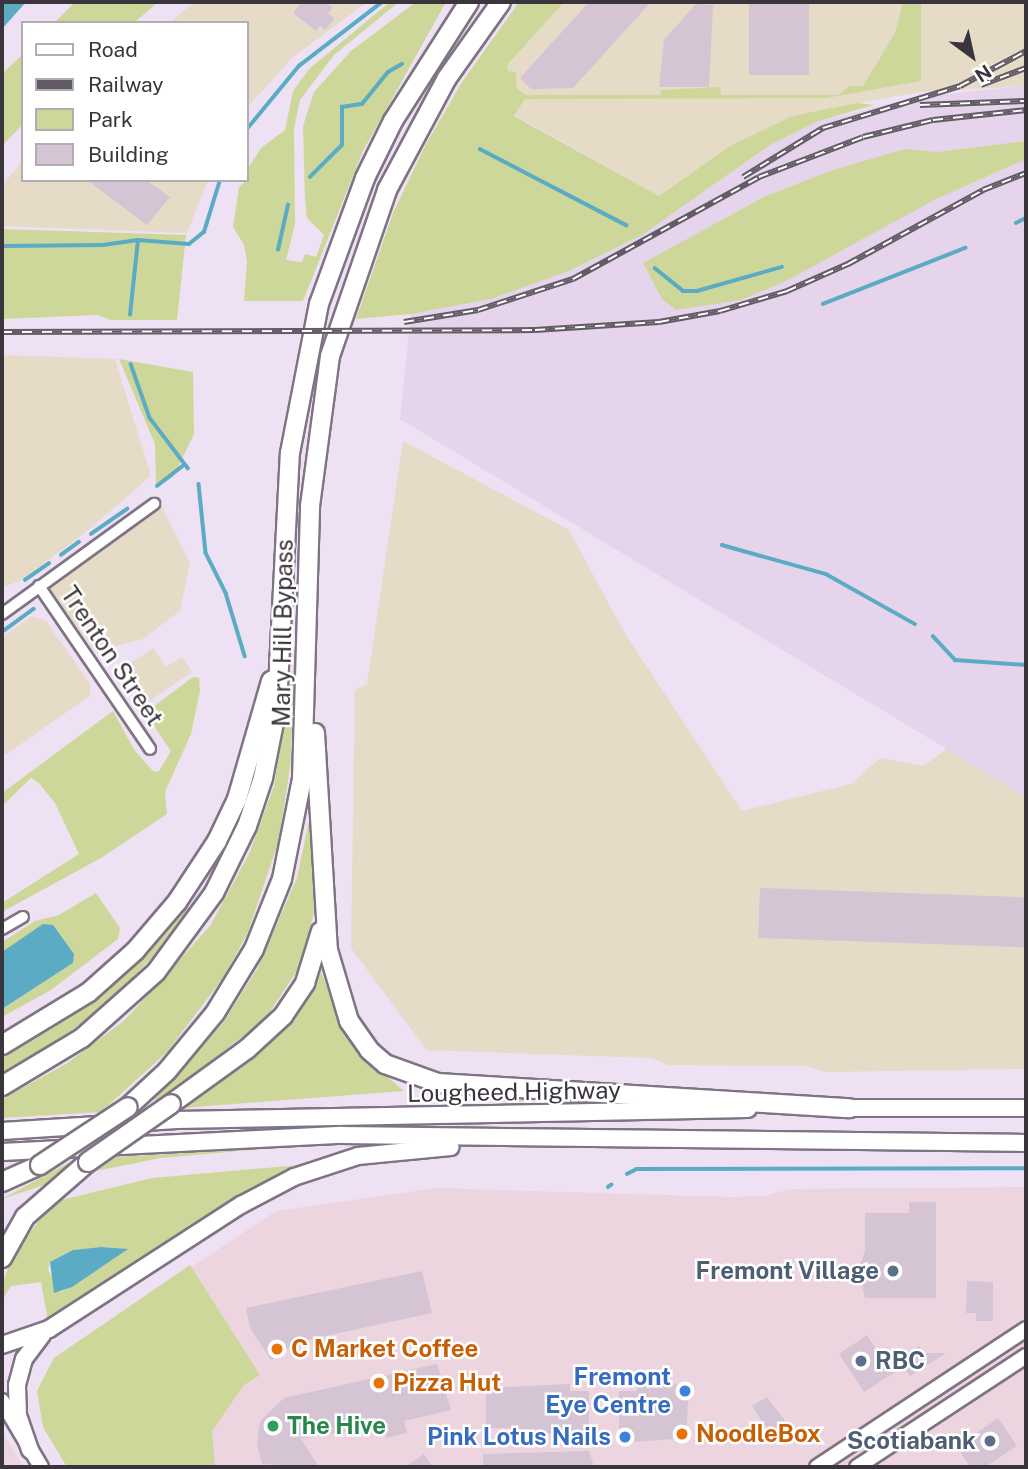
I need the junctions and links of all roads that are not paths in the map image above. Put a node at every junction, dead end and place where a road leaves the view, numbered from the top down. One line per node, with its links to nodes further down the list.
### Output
1 (469, 2): 6 (highway, Mary Hill Bypass)
2 (501, 2): 7 (highway, Mary Hill Bypass)
3 (153, 504): 4 (street)
4 (39, 586): 5 (street); 8 (street, Trenton Street)
5 (2, 614)
6 (283, 626): 12 (highway); 13 (highway, Mary Hill Bypass)
7 (307, 639): 9 (highway); 20 (highway, Mary Hill Bypass, bridge)
8 (150, 749)
9 (324, 907): 14 (highway); 21 (highway, bridge)
10 (23, 917): 11 (street)
11 (2, 929)
12 (2, 1045)
13 (2, 1086)
14 (849, 1108): 15 (main road, Lougheed Highway); 16 (main road, Lougheed Highway)
15 (1026, 1108)
16 (2, 1131)
17 (639, 1140): 18 (main road, Lougheed Highway); 19 (main road, Lougheed Highway); 22 (main road)
18 (1026, 1143)
19 (2, 1152)
20 (2, 1182)
21 (2, 1258)
22 (49, 1329): 24 (main road); 27 (main road)
23 (1026, 1329): 29 (main road)
24 (2, 1345)
25 (1026, 1356): 30 (main road)
26 (2, 1401): 27 (main road)
27 (30, 1450): 28 (main road)
28 (41, 1467)
29 (817, 1467)
30 (857, 1467)

